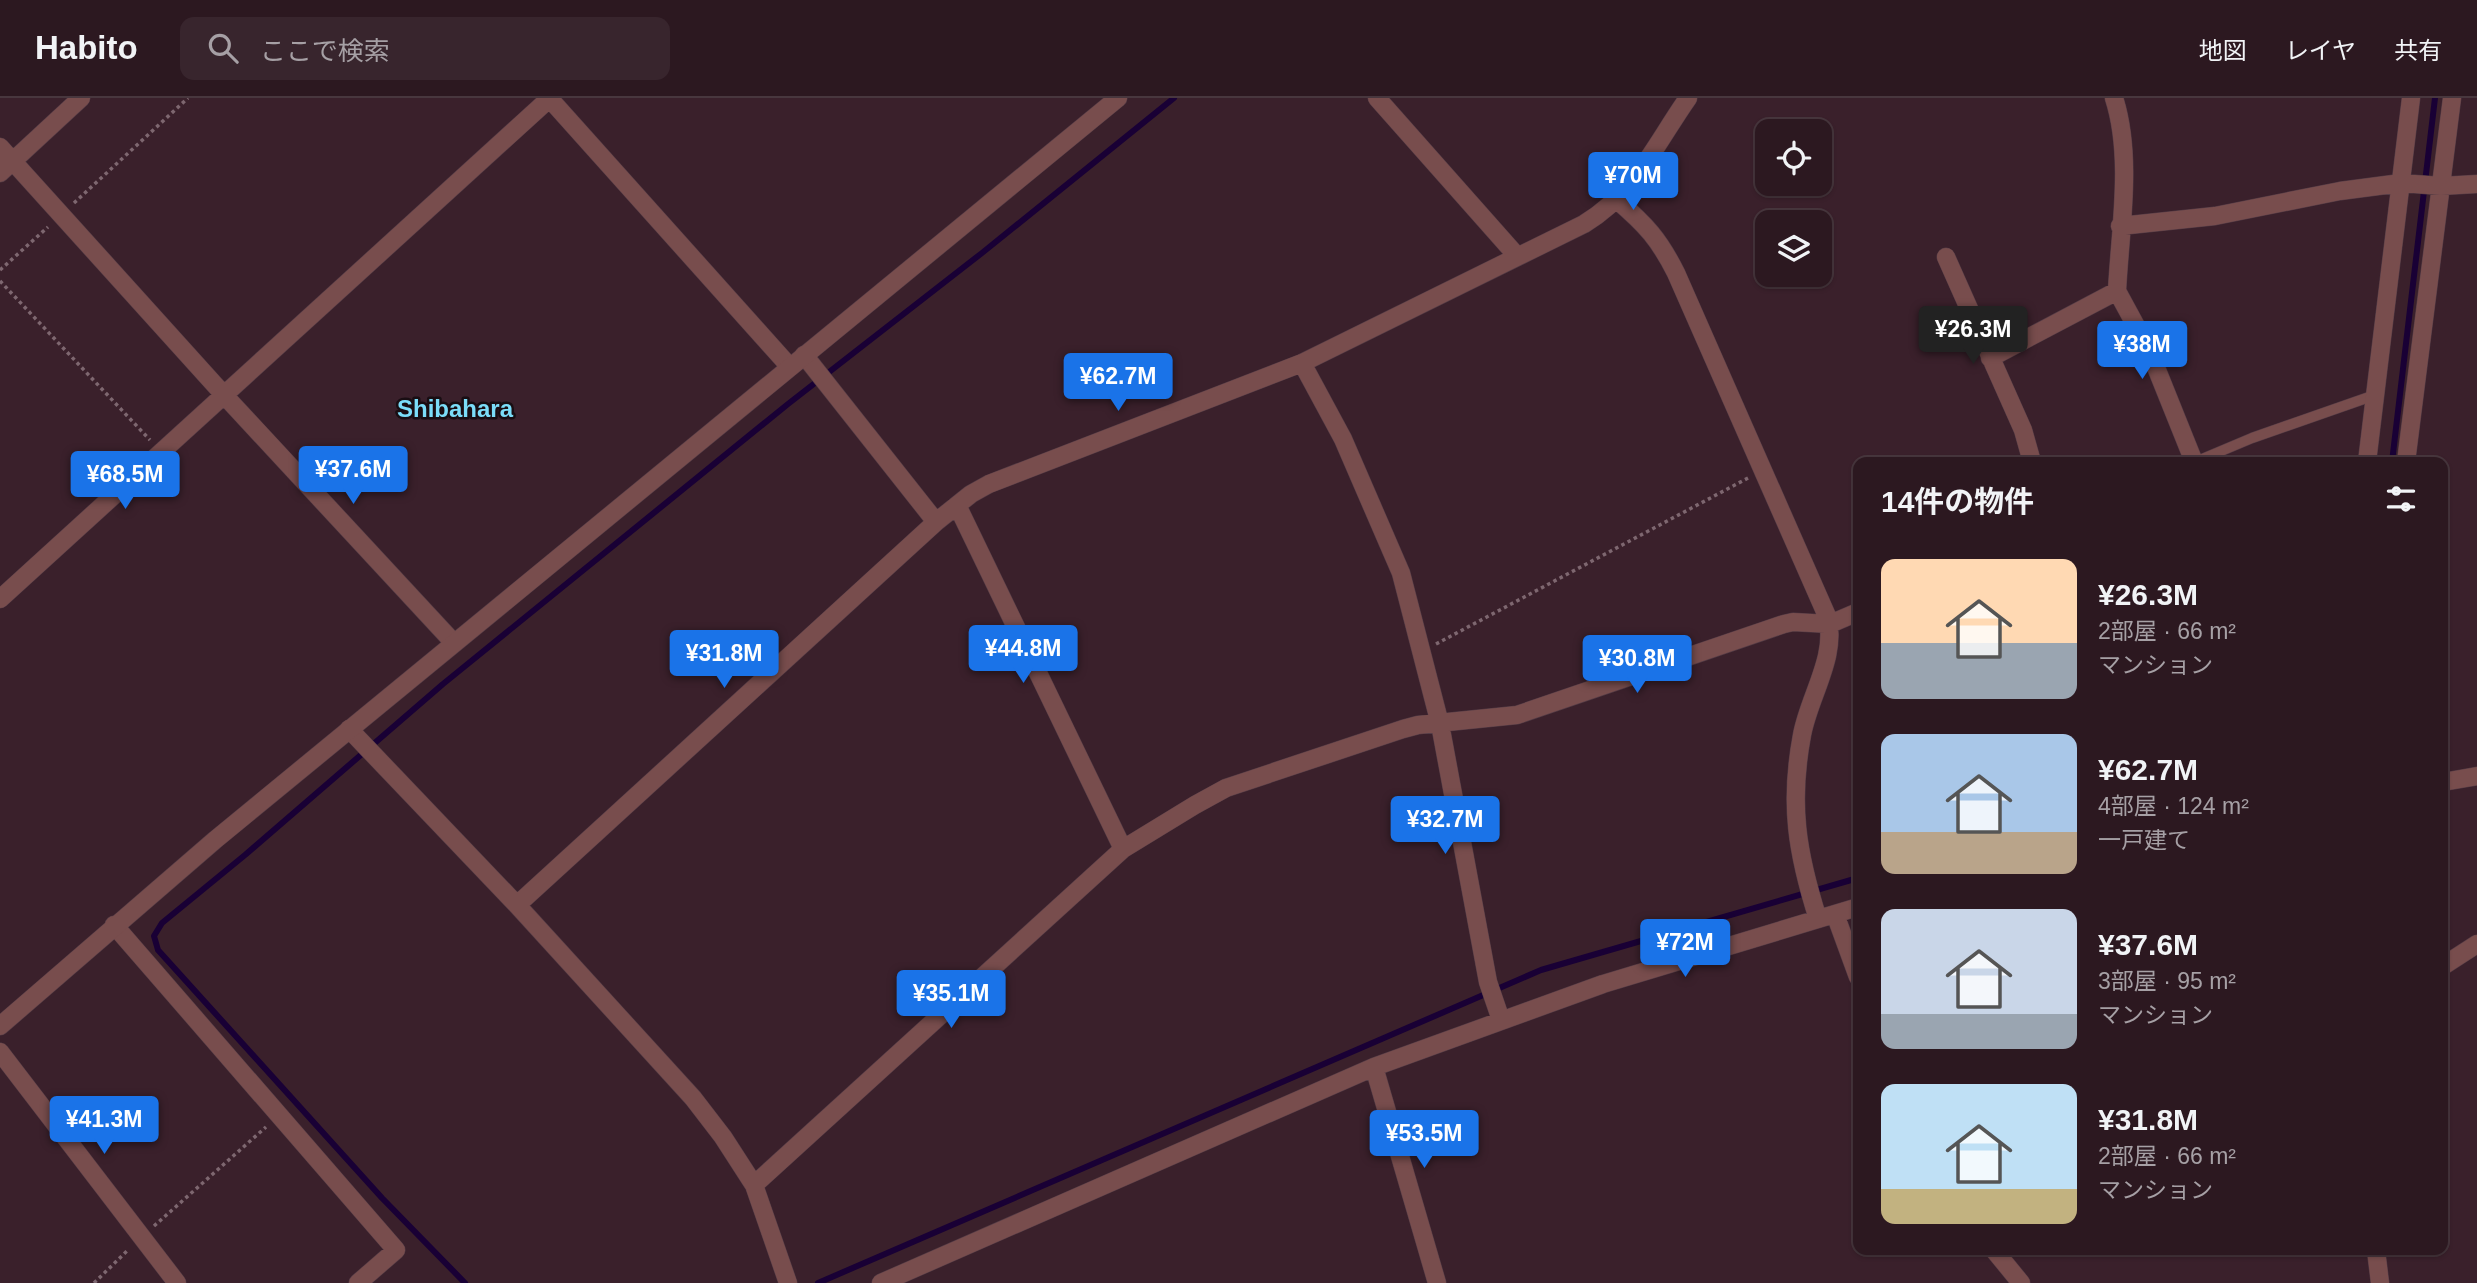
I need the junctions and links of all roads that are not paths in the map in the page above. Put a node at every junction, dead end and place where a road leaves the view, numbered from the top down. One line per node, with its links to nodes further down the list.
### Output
1 (81, 98): 10 (street)
2 (549, 98): 20 (street); 22 (street)
3 (1118, 98): 20 (street)
4 (1377, 98): 16 (street)
5 (1688, 98): 14 (street)
6 (2114, 98): 15 (street)
7 (2411, 98): 11 (street)
8 (2452, 98): 13 (street)
9 (0, 147): 10 (street)
10 (6, 167): 22 (street)
11 (2406, 183): 13 (street); 15 (street); 23 (street)
12 (2477, 184): 13 (street)
13 (2437, 186): 28 (street)
14 (1617, 200): 16 (street); 33 (street)
15 (2120, 226): 18 (street)
16 (1517, 257): 21 (street)
17 (1946, 257): 19 (street)
18 (2116, 291): 19 (street); 25 (street)
19 (1990, 358): 24 (street)
20 (797, 361): 30 (street); 34 (street)
21 (1302, 363): 29 (street); 35 (street)
22 (224, 395): 31 (street); 34 (street)
23 (2375, 395): 26 (lane); 27 (street)
24 (2031, 457)
25 (2193, 457)
26 (2207, 457)
27 (2368, 457)
28 (2407, 457)
29 (957, 505): 30 (street); 39 (street)
30 (936, 522): 40 (street)
31 (0, 599)
32 (1853, 614): 33 (street)
33 (1829, 624): 35 (street); 42 (street)
34 (454, 643): 36 (street)
35 (1440, 724): 39 (street); 47 (street)
36 (349, 729): 40 (street); 43 (street)
37 (2477, 776): 38 (street)
38 (2448, 781)
39 (1124, 849): 51 (street)
40 (517, 905): 51 (street)
41 (1853, 908): 42 (street)
42 (1822, 913): 46 (street); 47 (street)
43 (114, 925): 48 (street); 55 (street)
44 (2477, 944): 45 (street)
45 (2448, 962)
46 (1853, 968)
47 (1499, 1014): 50 (street)
48 (0, 1026)
49 (0, 1052): 54 (street)
50 (1374, 1067): 57 (street); 58 (street)
51 (754, 1185): 56 (street)
52 (1998, 1255): 59 (street)
53 (2377, 1255): 60 (street)
54 (177, 1283)
55 (358, 1283)
56 (788, 1283)
57 (881, 1283)
58 (1437, 1283)
59 (2021, 1283)
60 (2381, 1283)

